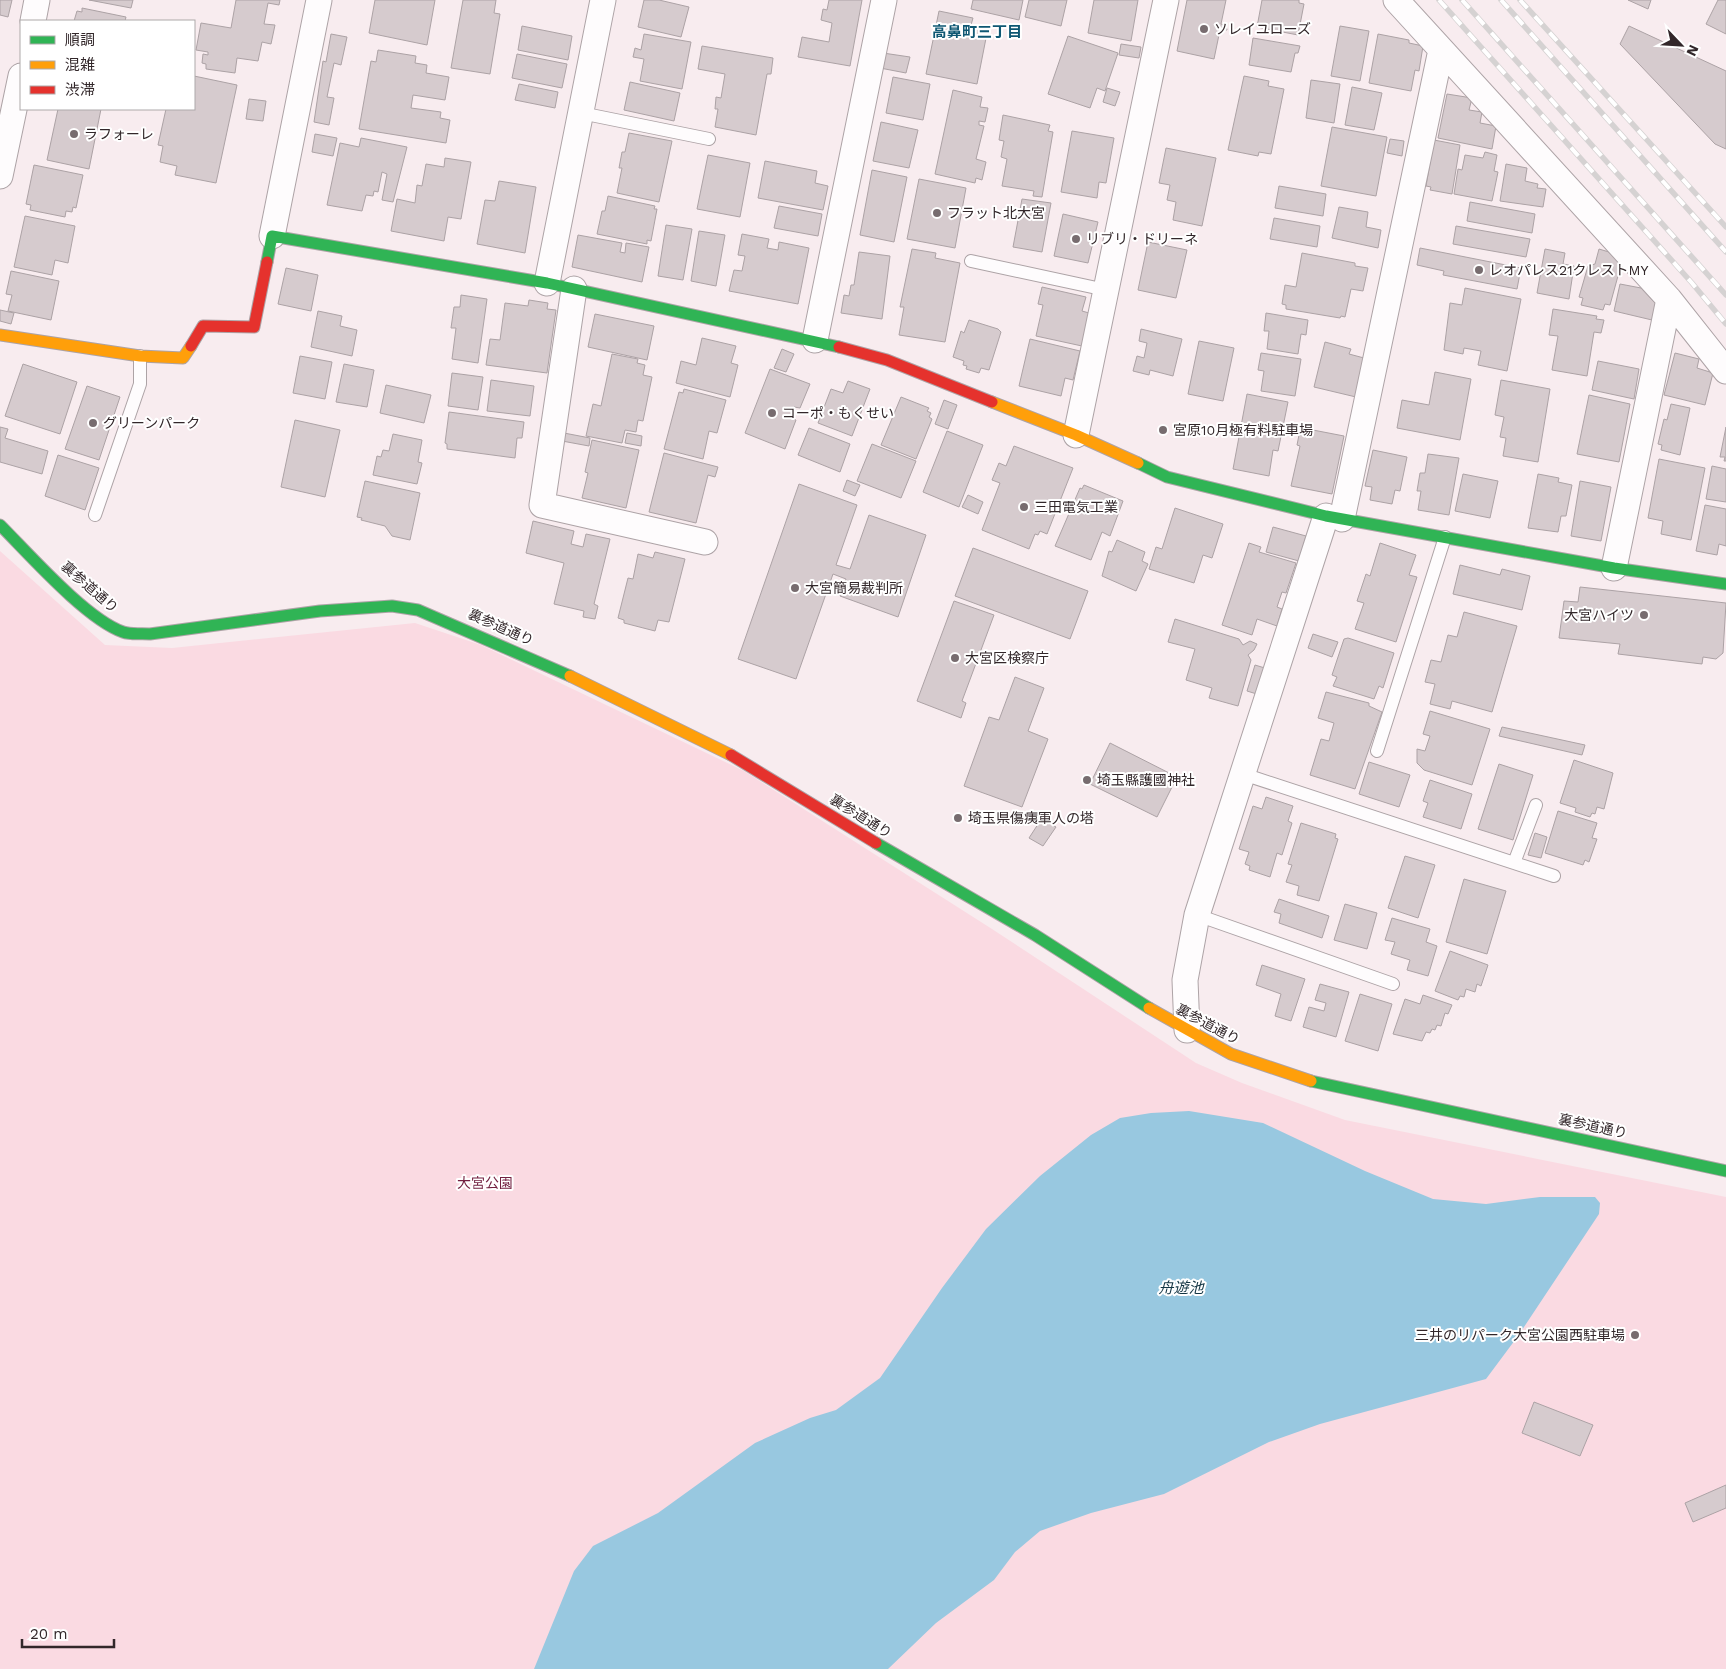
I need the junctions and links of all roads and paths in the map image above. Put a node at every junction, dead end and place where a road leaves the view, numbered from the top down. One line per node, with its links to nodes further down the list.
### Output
1 (37, 0): 7 (street)
2 (319, 0): 13 (street)
3 (603, 0): 10 (street)
4 (884, 0): 20 (street)
5 (1166, 0): 17 (street)
6 (1396, 0): 8 (street)
7 (33, 20)
8 (1441, 50): 18 (street); 25 (street)
9 (20, 81): 12 (street)
10 (581, 113): 11 (lane); 15 (street)
11 (709, 139)
12 (0, 176)
13 (272, 236): 15 (street); 21 (street)
14 (971, 261): 17 (lane)
15 (547, 283): 16 (street)
16 (574, 289): 20 (street); 28 (street)
17 (1106, 290): 23 (street)
18 (1669, 299): 22 (street); 29 (street)
19 (0, 335): 21 (street)
20 (815, 340): 23 (street)
21 (140, 356): 24 (lane)
22 (1726, 371)
23 (1076, 435): 25 (street)
24 (95, 516)
25 (1334, 517): 27 (street); 32 (street)
26 (0, 525): 38 (street, 裏参道通り)
27 (1445, 538): 29 (street); 31 (lane)
28 (705, 542)
29 (1614, 568): 30 (street)
30 (1726, 584)
31 (1377, 751)
32 (1243, 774): 34 (lane); 36 (street)
33 (1536, 805): 34 (lane)
34 (1514, 863): 35 (lane)
35 (1554, 876)
36 (1197, 915): 37 (lane); 38 (street)
37 (1393, 984)
38 (1187, 1030): 39 (street, 裏参道通り)
39 (1726, 1171)

